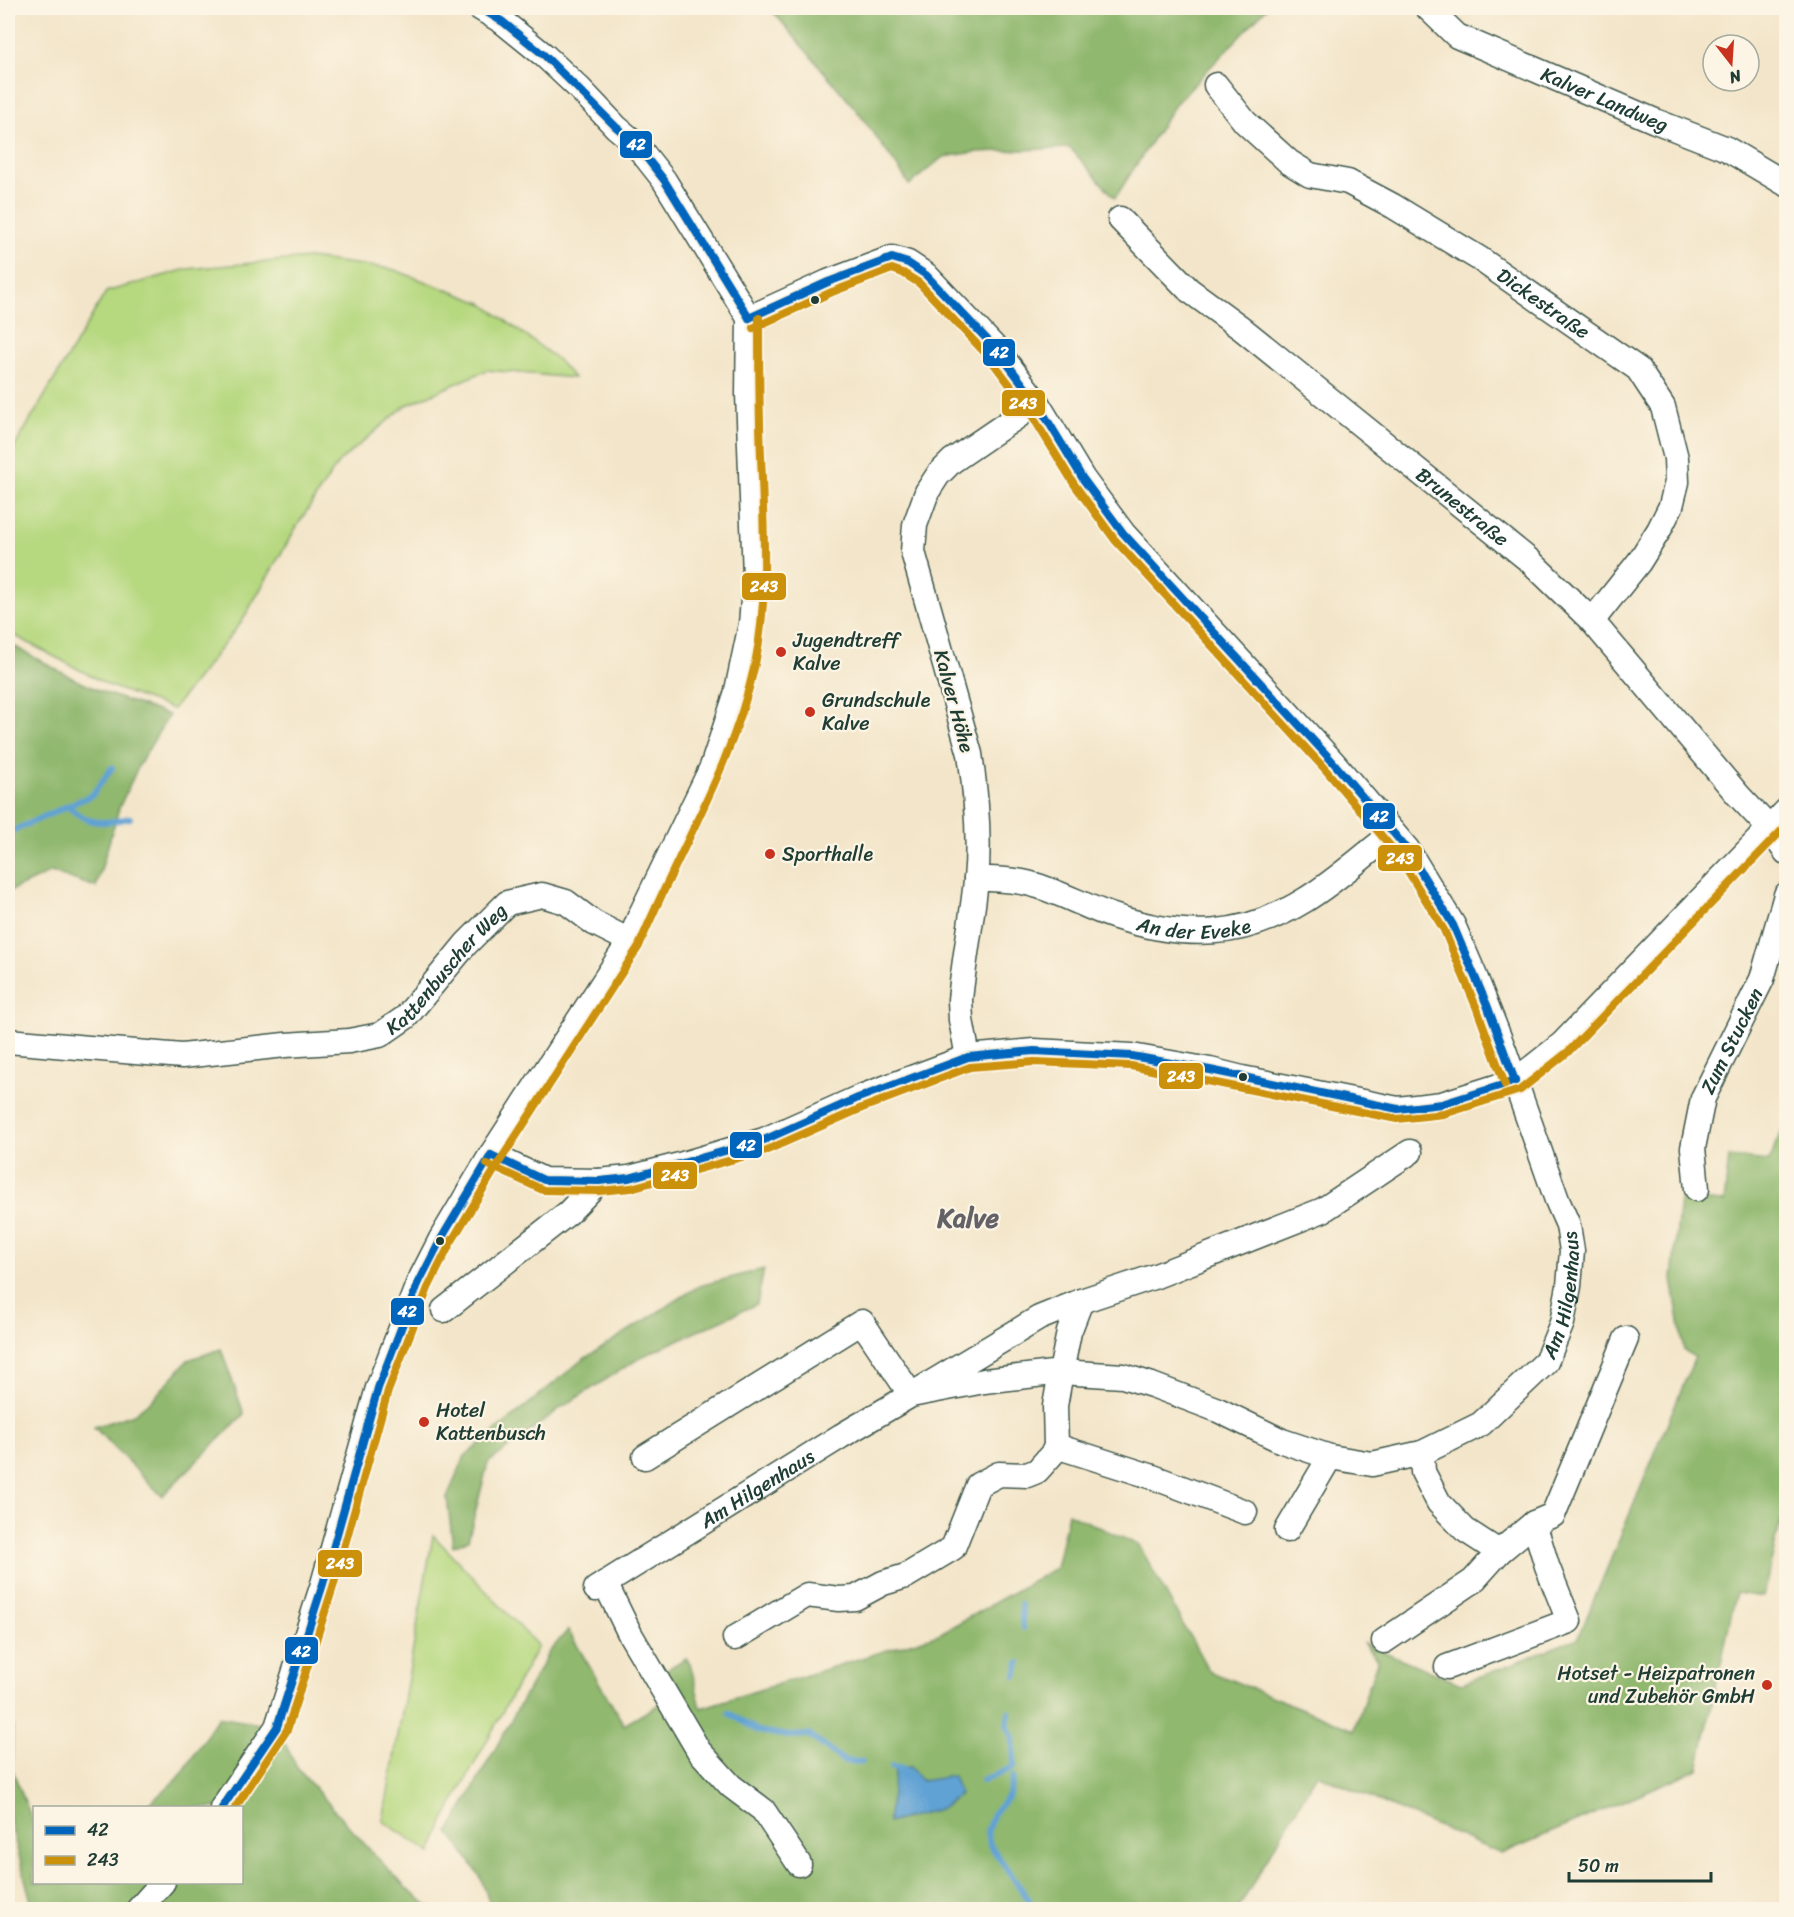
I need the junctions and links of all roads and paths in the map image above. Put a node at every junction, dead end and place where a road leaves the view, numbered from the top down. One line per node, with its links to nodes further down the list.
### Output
1 (480, 8): 6 (street)
2 (1428, 8): 4 (street, Kalver Landweg)
3 (1216, 85): 8 (street, Dickestraße)
4 (1786, 184)
5 (1120, 219): 8 (street, Brunestraße)
6 (749, 318): 7 (street, Am Hilgenhaus); 15 (street)
7 (1036, 403): 11 (street, Am Hilgenhaus); 13 (street, Kalver Höhe)
8 (1592, 621): 10 (street, Brunestraße)
9 (1786, 811): 10 (street)
10 (1770, 830): 12 (street); 18 (street)
11 (1393, 833): 13 (street, An der Eveke); 18 (street, Am Hilgenhaus)
12 (1786, 852)
13 (976, 878): 17 (street, Kalver Höhe)
14 (1786, 895): 22 (street, Zum Stucken)
15 (630, 940): 16 (street, Kattenbuscher Weg); 20 (street)
16 (8, 1041)
17 (968, 1057): 18 (street); 21 (street)
18 (1515, 1082): 29 (street, Am Hilgenhaus)
19 (1410, 1152): 23 (street, Am Hilgenhaus)
20 (491, 1155): 21 (street); 39 (street)
21 (598, 1181): 24 (street)
22 (1698, 1189)
23 (1081, 1301): 26 (street); 27 (street, Am Hilgenhaus)
24 (444, 1310)
25 (1626, 1339): 33 (street)
26 (1061, 1372): 27 (street, Am Hilgenhaus); 28 (street); 31 (street, Am Hilgenhaus)
27 (911, 1395): 30 (street); 40 (street, Am Hilgenhaus)
28 (1056, 1446): 32 (street); 36 (street)
29 (1422, 1453): 31 (street, Am Hilgenhaus); 35 (street)
30 (645, 1457)
31 (1330, 1457): 34 (street)
32 (1245, 1512)
33 (1534, 1523): 35 (street); 38 (street)
34 (1287, 1530)
35 (1500, 1552): 37 (street)
36 (735, 1638)
37 (1384, 1641)
38 (1447, 1667)
39 (223, 1806)
40 (799, 1864)
41 (161, 1884): 42 (street)
42 (138, 1910)

